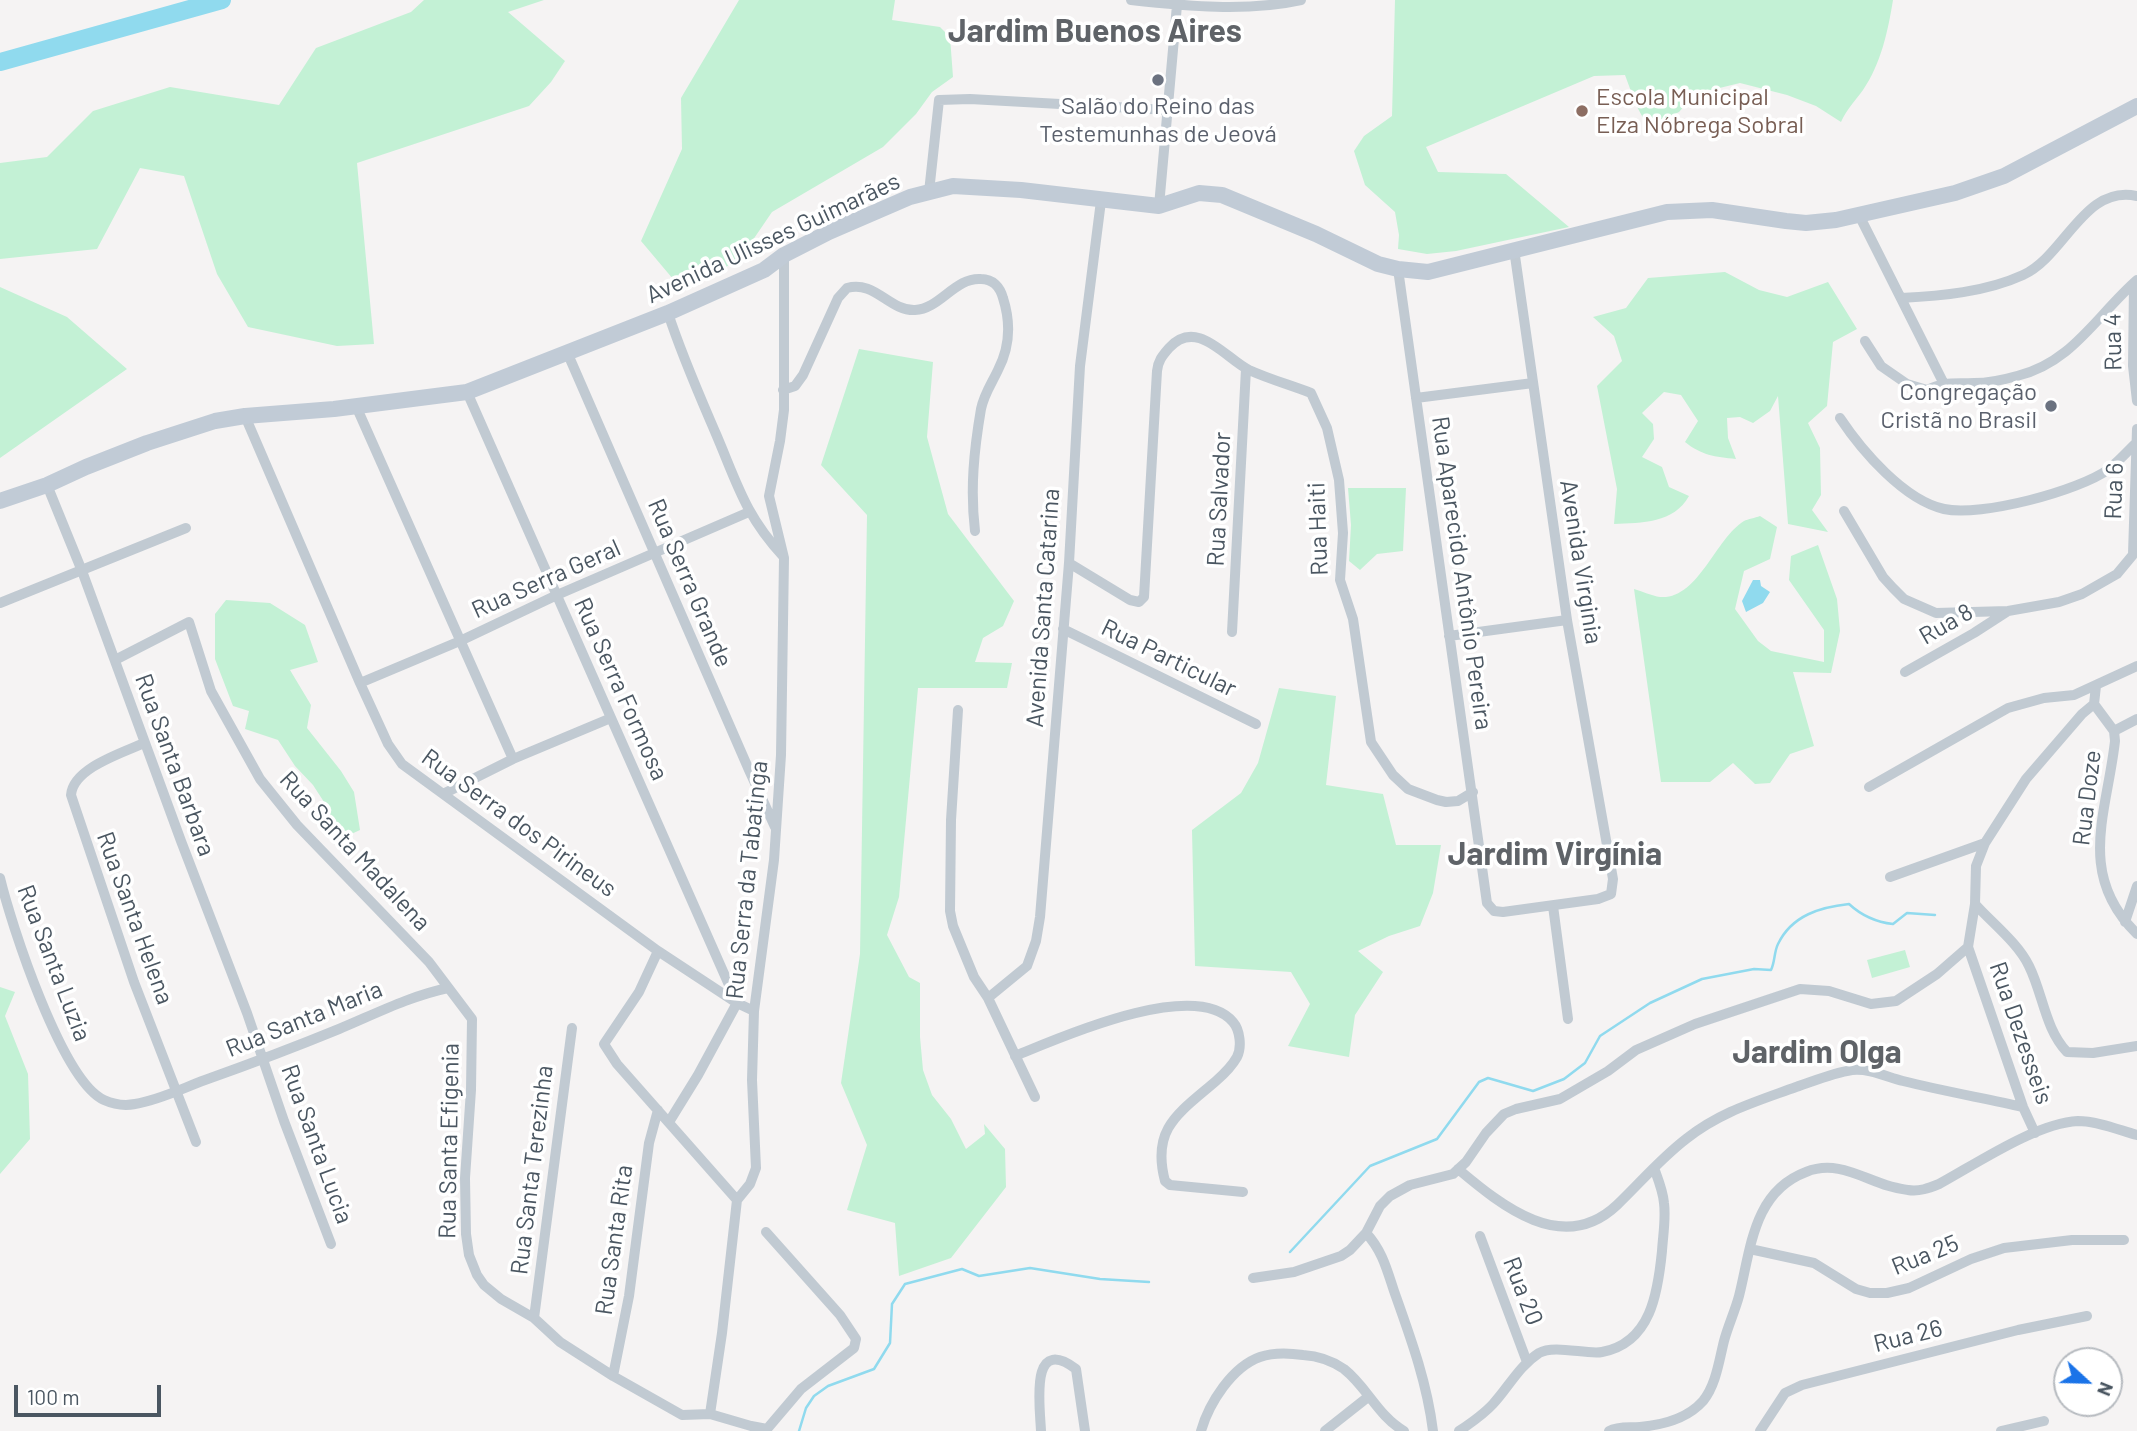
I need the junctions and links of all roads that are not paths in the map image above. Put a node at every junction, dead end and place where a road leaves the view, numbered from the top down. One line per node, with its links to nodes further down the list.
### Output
1 (1131, 0): 3 (street)
2 (1301, 0): 3 (street)
3 (1177, 5): 5 (street)
4 (2137, 106): 10 (main road, Avenida Ulisses Guimarães)
5 (1168, 110): 6 (street); 9 (street)
6 (929, 192): 8 (main road, Avenida Ulisses Guimarães); 12 (main road, Avenida Ulisses Guimarães)
7 (2137, 196): 15 (street)
8 (1101, 201): 9 (main road, Avenida Ulisses Guimarães); 40 (street, Avenida Santa Catarina)
9 (1158, 206): 13 (main road, Avenida Ulisses Guimarães)
10 (1859, 215): 11 (main road, Avenida Ulisses Guimarães); 15 (street)
11 (1514, 250): 13 (main road, Avenida Ulisses Guimarães); 21 (street, Avenida Virginia)
12 (785, 255): 16 (main road, Avenida Ulisses Guimarães); 22 (street, Rua Serra da Tabatinga)
13 (1398, 269): 24 (street, Rua Aparecido Antônio Pereira)
14 (2135, 281): 20 (street); 25 (street, Rua 4)
15 (1901, 298): 20 (street)
16 (668, 313): 18 (main road, Avenida Ulisses Guimarães); 34 (street)
17 (1865, 341): 20 (street)
18 (567, 352): 23 (main road, Avenida Ulisses Guimarães); 38 (street, Rua Serra Grande)
19 (1246, 369): 40 (street, Rua Haiti); 47 (street, Rua Salvador); 64 (street, Rua Haiti)
20 (1943, 382)
21 (1533, 383): 24 (street); 45 (street, Avenida Virginia)
22 (783, 390): 36 (street); 39 (street, Rua Serra da Tabatinga)
23 (467, 392): 26 (main road, Avenida Ulisses Guimarães); 42 (street, Rua Serra Formosa)
24 (1416, 398): 48 (street, Rua Aparecido Antônio Pereira)
25 (2137, 401)
26 (356, 406): 27 (main road, Avenida Ulisses Guimarães); 49 (street)
27 (245, 416): 31 (main road, Avenida Ulisses Guimarães); 53 (street, Rua Serra dos Pirineus)
28 (1840, 418): 30 (street)
29 (2137, 429): 30 (street, Rua 6)
30 (2137, 442): 37 (street, Rua 6)
31 (47, 485): 32 (main road, Avenida Ulisses Guimarães); 41 (street, Rua Santa Barbara)
32 (0, 501)
33 (1844, 511): 44 (street)
34 (749, 512): 38 (street, Rua Serra Geral); 39 (street)
35 (186, 528): 41 (street)
36 (975, 531)
37 (2135, 552): 44 (street)
38 (655, 554): 42 (street, Rua Serra Geral); 66 (street, Rua Serra Grande)
39 (784, 558): 66 (street, Rua Serra da Tabatinga)
40 (1069, 563): 46 (street, Avenida Santa Catarina)
41 (82, 571): 43 (street); 50 (street, Rua Santa Barbara)
42 (557, 595): 49 (street, Rua Serra Geral); 57 (street, Rua Serra Formosa)
43 (0, 603)
44 (2008, 611): 52 (street, Rua 8)
45 (1567, 620): 48 (street); 72 (street, Avenida Virginia)
46 (1063, 629): 59 (street, Rua Particular); 78 (street, Avenida Santa Catarina)
47 (1233, 632)
48 (1448, 636): 64 (street, Rua Aparecido Antônio Pereira)
49 (460, 641): 53 (street, Rua Serra Geral); 62 (street)
50 (115, 660): 61 (street, Rua Santa Barbara); 77 (street, Rua Santa Madalena)
51 (2137, 666): 54 (street)
52 (1905, 672)
53 (360, 683): 65 (street, Rua Serra dos Pirineus)
54 (2096, 686): 55 (street); 63 (street)
55 (2094, 704): 60 (street, Rua Doze); 67 (street)
56 (958, 710): 78 (street)
57 (611, 718): 62 (street); 79 (street, Rua Serra Formosa)
58 (2137, 719): 60 (street)
59 (1256, 724)
60 (2114, 731): 73 (street, Rua Doze)
61 (144, 743): 85 (street, Rua Santa Barbara); 86 (street, Rua Santa Helena)
62 (513, 759): 65 (street)
63 (1869, 787)
64 (1473, 793): 72 (street, Rua Aparecido Antônio Pereira)
65 (443, 794): 76 (street, Rua Serra dos Pirineus)
66 (777, 829): 80 (street, Rua Serra da Tabatinga)
67 (1984, 843): 68 (street); 71 (street)
68 (1890, 877)
69 (0, 878): 86 (street, Rua Santa Luzia)
70 (2137, 886): 73 (street)
71 (1975, 904): 75 (street); 83 (street)
72 (1553, 906): 81 (street)
73 (2124, 922): 74 (street, Rua Doze)
74 (2137, 934)
75 (1968, 947): 88 (street, Rua Dezesseis); 95 (street)
76 (658, 951): 79 (street, Rua Serra dos Pirineus); 89 (street)
77 (448, 988): 85 (street, Rua Santa Maria); 106 (street, Rua Santa Efigenia)
78 (988, 998): 84 (street)
79 (737, 1003): 80 (street, Rua Serra dos Pirineus); 90 (street)
80 (754, 1011): 97 (street, Rua Serra da Tabatinga)
81 (1567, 1019)
82 (572, 1028): 106 (street, Rua Santa Terezinha)
83 (2137, 1046)
84 (1015, 1056): 87 (street); 96 (street)
85 (263, 1059): 86 (street, Rua Santa Maria); 102 (street, Rua Santa Lucia)
86 (176, 1091): 93 (street, Rua Santa Helena)
87 (1035, 1097)
88 (2023, 1107): 91 (street, Rua Dezesseis); 94 (street)
89 (658, 1110): 90 (street); 108 (street, Rua Santa Rita)
90 (669, 1122): 97 (street)
91 (2035, 1133): 92 (street); 103 (street)
92 (2137, 1135)
93 (196, 1142)
94 (1654, 1168): 95 (street); 107 (street)
95 (1458, 1170): 99 (street)
96 (1243, 1192)
97 (737, 1200): 110 (street)
98 (766, 1232): 113 (street)
99 (1366, 1233): 104 (street); 119 (street)
100 (1480, 1236): 107 (street, Rua 20)
101 (2124, 1240): 103 (street, Rua 25)
102 (331, 1244)
103 (1750, 1249): 112 (street)
104 (1253, 1278)
105 (2087, 1317): 122 (street, Rua 26)
106 (534, 1318): 108 (street, Rua Santa Efigenia)
107 (1527, 1362): 120 (street)
108 (613, 1376): 110 (street, Rua Santa Efigenia)
109 (1368, 1397): 116 (street); 117 (street); 118 (street)
110 (710, 1414): 113 (street, Rua Santa Efigenia)
111 (2043, 1421): 123 (street)
112 (1638, 1429): 121 (street)
113 (767, 1430)
114 (1041, 1431): 115 (street)
115 (1084, 1431)
116 (1200, 1431)
117 (1325, 1431)
118 (1405, 1431)
119 (1433, 1431)
120 (1459, 1431)
121 (1609, 1431)
122 (1760, 1431)
123 (2001, 1431)

